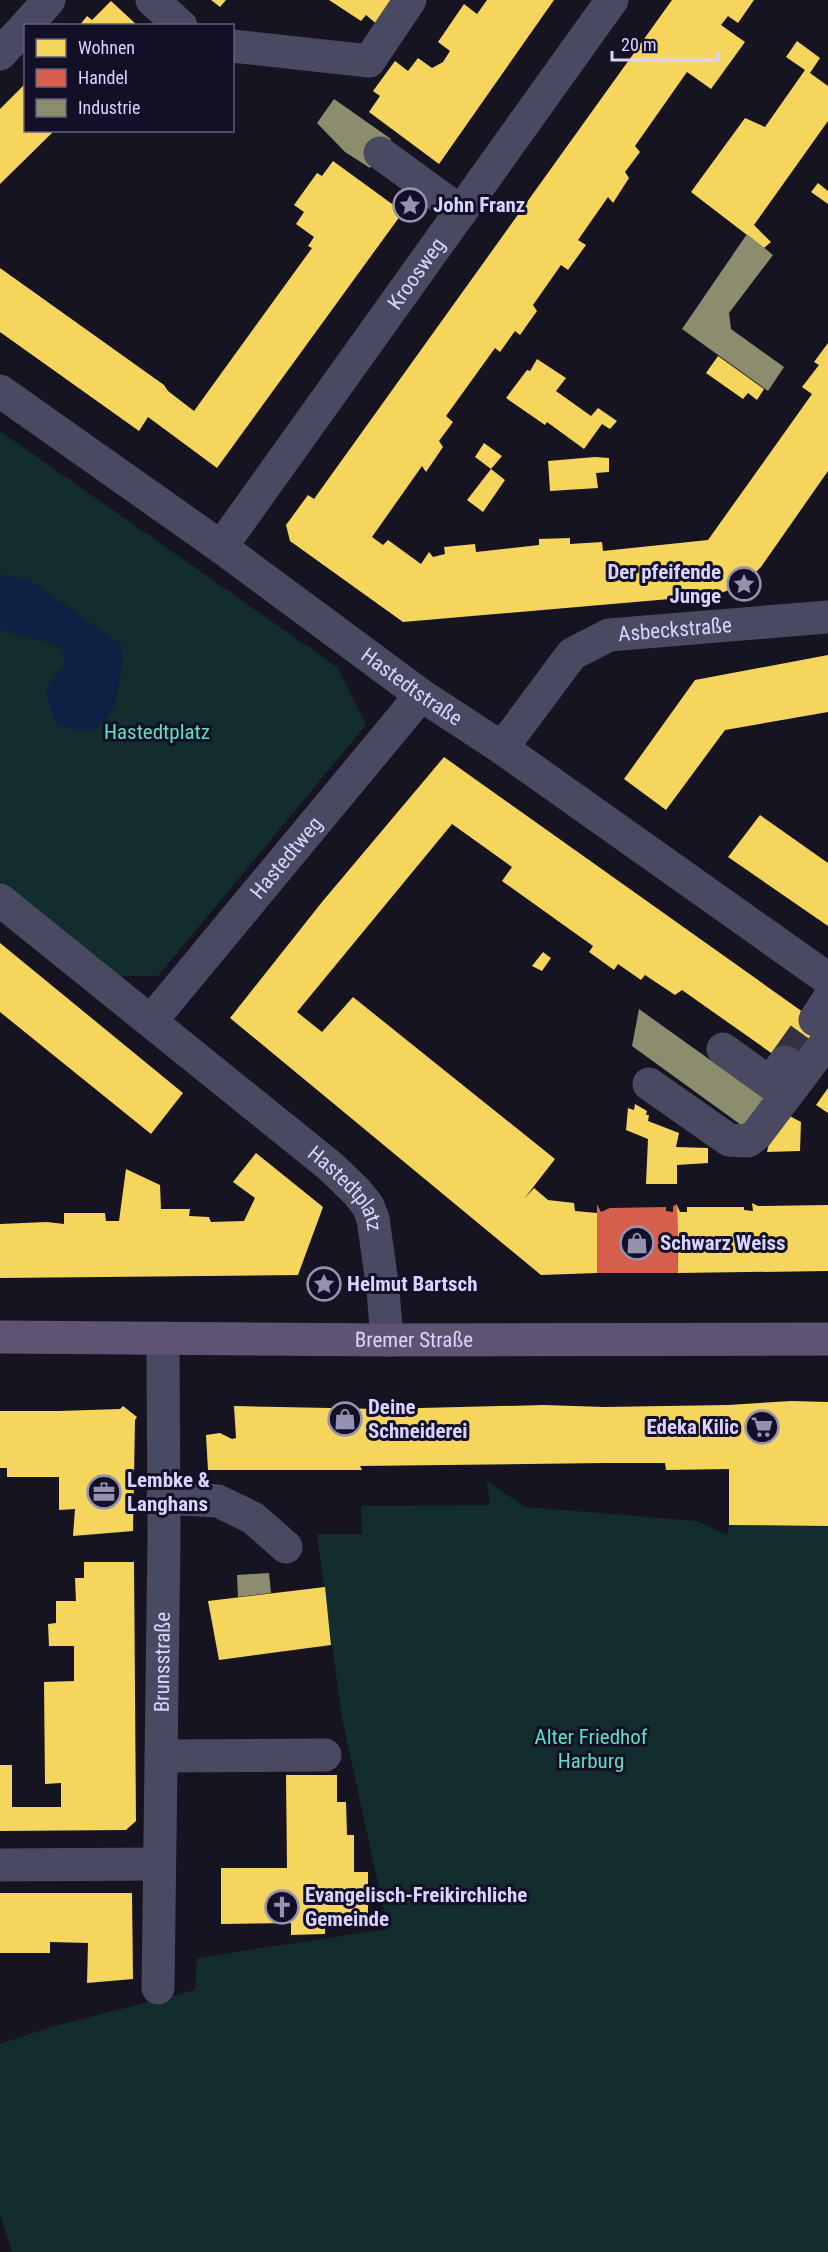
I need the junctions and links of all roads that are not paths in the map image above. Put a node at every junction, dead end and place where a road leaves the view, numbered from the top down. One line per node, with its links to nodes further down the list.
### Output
1 (49, 0): 5 (street)
2 (152, 0): 6 (street)
3 (410, 0): 8 (street)
4 (612, 0): 11 (street, Kroosweg)
5 (28, 24)
6 (179, 24)
7 (24, 28): 9 (street)
8 (234, 46)
9 (0, 54)
10 (380, 153): 11 (street)
11 (461, 212): 13 (street, Kroosweg)
12 (0, 391): 13 (street, Hastedtstraße)
13 (221, 547): 15 (street, Hastedtstraße)
14 (828, 617): 16 (street, Asbeckstraße)
15 (421, 695): 16 (street, Hastedtstraße); 20 (street, Hastedtweg)
16 (502, 748): 18 (street, Hastedtstraße)
17 (0, 900): 20 (street, Hastedtplatz)
18 (828, 979)
19 (824, 1020): 23 (street)
20 (151, 1021): 27 (street, Hastedtplatz)
21 (723, 1050): 22 (street)
22 (785, 1062)
23 (648, 1084)
24 (0, 1337): 25 (main road, Bremer Straße)
25 (163, 1338): 27 (main road, Bremer Straße); 28 (street, Brunsstraße)
26 (828, 1339): 27 (main road, Bremer Straße)
27 (387, 1340)
28 (163, 1498): 29 (street); 31 (street, Brunsstraße)
29 (286, 1547)
30 (325, 1755): 31 (street)
31 (161, 1756): 32 (street, Brunsstraße)
32 (159, 1864): 33 (street); 34 (street, Brunsstraße)
33 (0, 1865)
34 (158, 1988)

